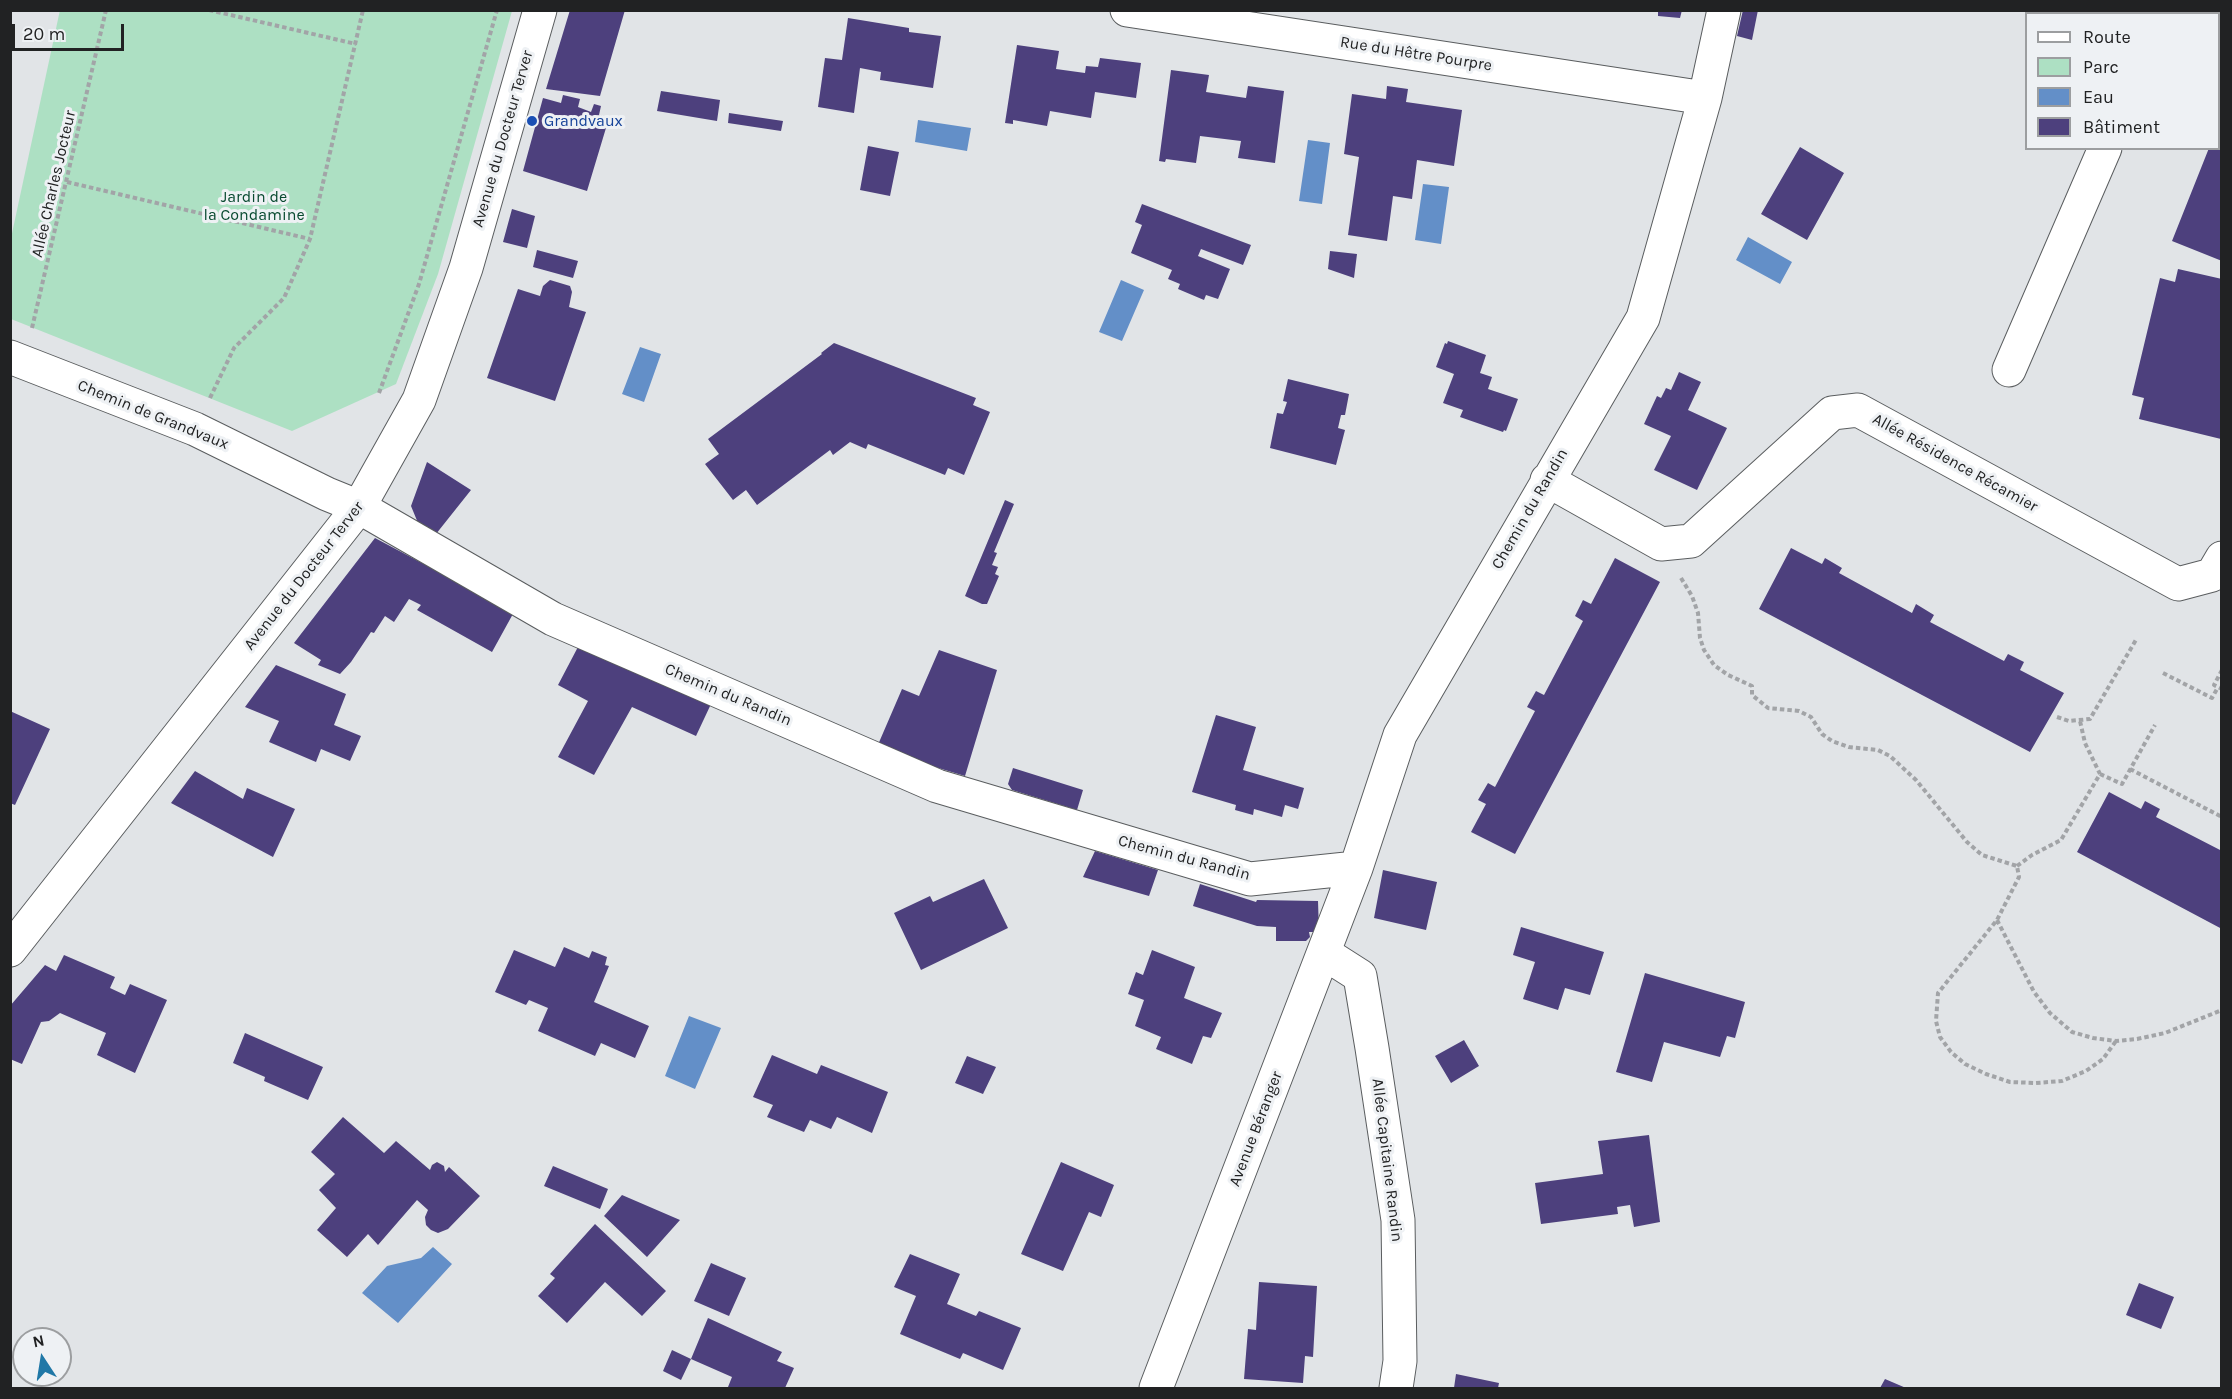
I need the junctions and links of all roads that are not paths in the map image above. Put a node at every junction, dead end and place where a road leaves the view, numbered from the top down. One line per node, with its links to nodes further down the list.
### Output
1 (540, 10): 9 (street, Avenue du Docteur Terver)
2 (1127, 10): 4 (street, Rue du Hêtre Pourpre)
3 (1724, 10): 4 (street, Chemin du Randin)
4 (1705, 98): 8 (street, Chemin du Randin)
5 (2104, 150): 7 (street)
6 (17, 360): 9 (street, Chemin de Grandvaux)
7 (2009, 370)
8 (1547, 480): 10 (street, Allée Résidence Récamier); 11 (street, Chemin du Randin)
9 (359, 507): 11 (street, Chemin du Randin); 12 (street, Avenue du Docteur Terver)
10 (2222, 558)
11 (1356, 868): 13 (street, Avenue Béranger)
12 (10, 950)
13 (1324, 953): 14 (street, Avenue Béranger); 15 (street, Allée Capitaine Randin)
14 (1156, 1389)
15 (1396, 1389)

